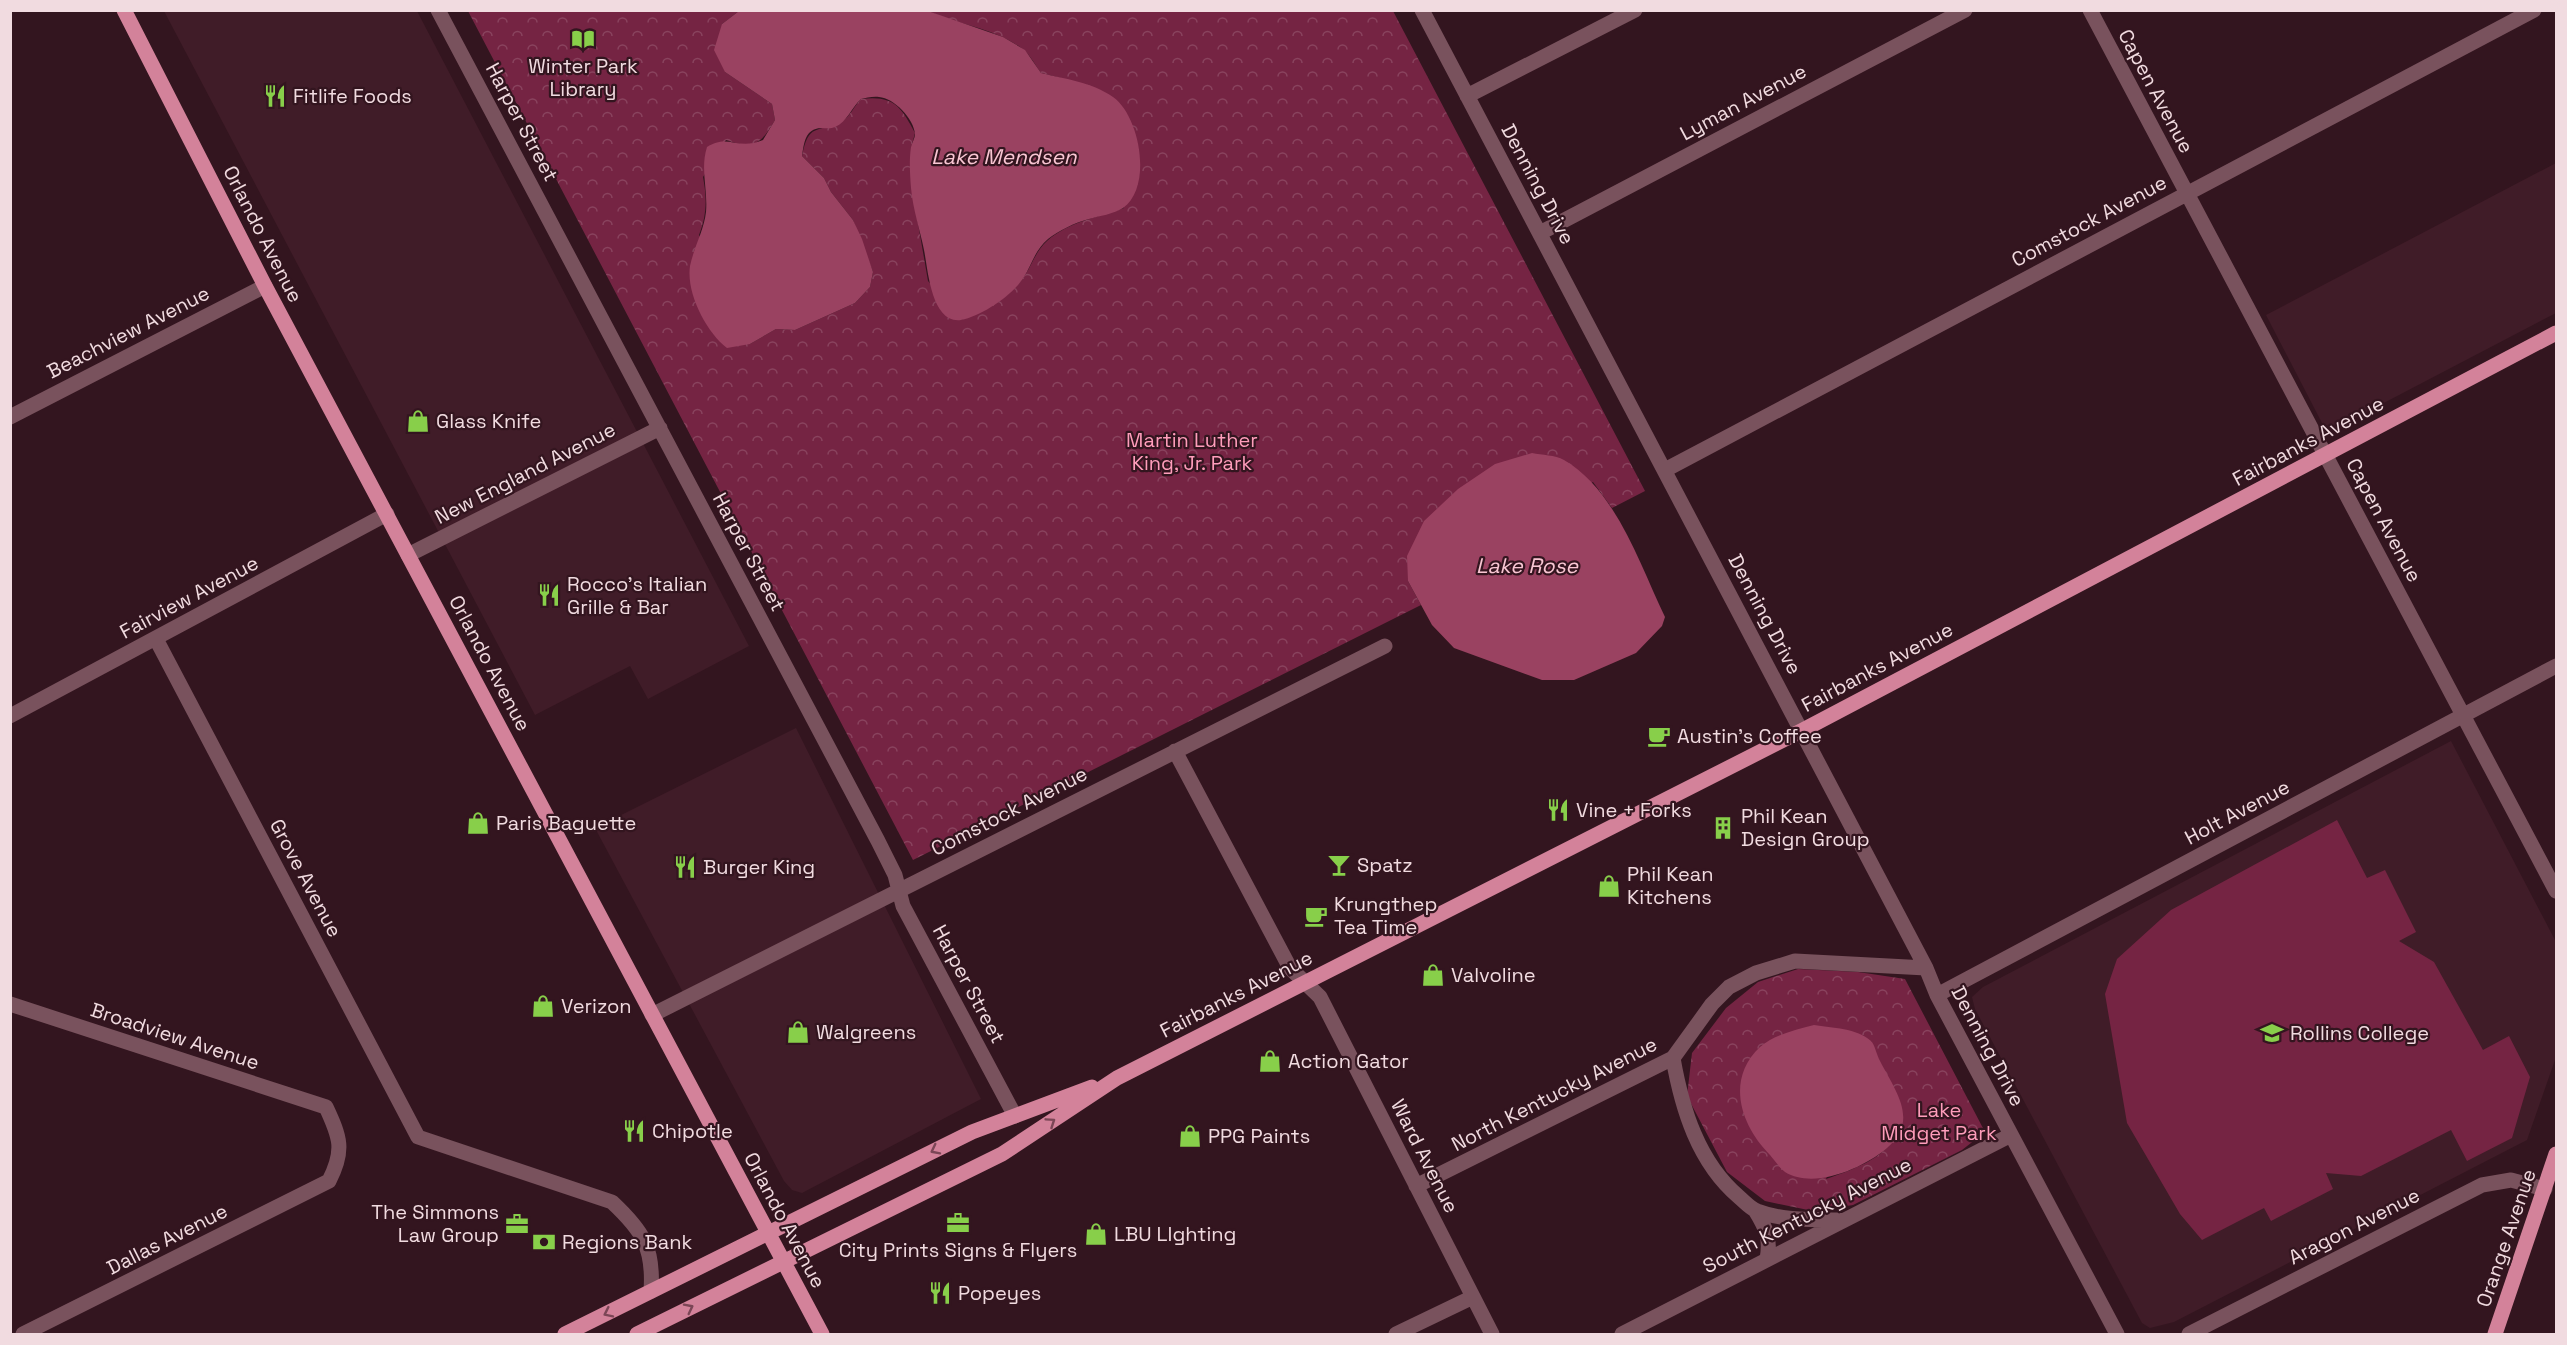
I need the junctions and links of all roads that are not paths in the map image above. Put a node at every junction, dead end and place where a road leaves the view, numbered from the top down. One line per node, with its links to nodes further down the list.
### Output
1 (124, 10): 11 (main road, Orlando Avenue)
2 (438, 10): 14 (street, Harper Street)
3 (1422, 10): 8 (street, Denning Drive)
4 (1635, 10): 8 (street)
5 (1965, 10): 10 (street, Lyman Avenue)
6 (2090, 10): 9 (street, Capen Avenue)
7 (2534, 10): 9 (street, Comstock Avenue)
8 (1467, 96): 10 (street, Denning Drive)
9 (2186, 193): 15 (street, Capen Avenue); 16 (street, Comstock Avenue)
10 (1540, 232): 16 (street, Denning Drive)
11 (265, 285): 13 (street, Beachview Avenue); 17 (main road, Orlando Avenue)
12 (2556, 333): 15 (main road, Fairbanks Avenue)
13 (10, 417)
14 (660, 428): 18 (street, New England Avenue); 26 (street, Harper Street)
15 (2325, 455): 22 (street, Capen Avenue); 24 (main road, Fairbanks Avenue)
16 (1665, 470): 24 (street, Denning Drive)
17 (387, 514): 18 (main road, Orlando Avenue); 19 (street, Fairview Avenue)
18 (408, 555): 32 (main road, Orlando Avenue)
19 (156, 639): 23 (street, Fairview Avenue); 46 (street, Grove Avenue)
20 (1384, 646): 25 (street, Comstock Avenue)
21 (2556, 666): 22 (street, Holt Avenue)
22 (2465, 715): 27 (street, Capen Avenue); 30 (street, Holt Avenue)
23 (10, 716)
24 (1803, 730): 28 (street, Denning Drive); 29 (main road, Fairbanks Avenue)
25 (1175, 751): 26 (street, Comstock Avenue); 29 (street, Ward Avenue)
26 (899, 891): 32 (street, Comstock Avenue); 35 (street, Harper Street)
27 (2556, 891)
28 (1926, 968): 30 (street, Denning Drive); 33 (street, North Kentucky Avenue)
29 (1305, 982): 34 (main road, Fairbanks Avenue); 39 (street, Ward Avenue)
30 (1937, 995): 36 (street, Denning Drive)
31 (10, 1004): 38 (street, Broadview Avenue)
32 (652, 1015): 43 (main road, Orlando Avenue)
33 (1673, 1058): 39 (street, North Kentucky Avenue); 41 (street)
34 (1117, 1078): 35 (main road, Fairbanks Avenue); 45 (main road, Fairbanks Avenue, one-way to 34)
35 (1015, 1116): 43 (main road, Fairbanks Avenue, one-way to 43)
36 (2011, 1135): 42 (street, South Kentucky Avenue); 55 (street, Denning Drive)
37 (2556, 1154): 40 (main road, Orange Avenue)
38 (329, 1182): 48 (street, Dallas Avenue)
39 (1416, 1186): 47 (street, Ward Avenue)
40 (2545, 1189): 56 (street, Aragon Avenue); 57 (main road, Orange Avenue)
41 (1755, 1210): 42 (street); 44 (street)
42 (1841, 1220): 44 (street, South Kentucky Avenue)
43 (769, 1233): 45 (main road, Orlando Avenue); 46 (main road, Fairbanks Avenue)
44 (1767, 1259): 54 (street, South Kentucky Avenue)
45 (784, 1262): 50 (main road, Fairbanks Avenue, one-way to 45); 51 (main road, Orlando Avenue)
46 (651, 1291): 49 (main road, Fairbanks Avenue, one-way to 49)
47 (1473, 1297): 52 (street); 53 (street, Ward Avenue)
48 (23, 1335)
49 (565, 1335)
50 (637, 1335)
51 (822, 1335)
52 (1396, 1335)
53 (1492, 1335)
54 (1622, 1335)
55 (2117, 1335)
56 (2189, 1335)
57 (2495, 1335)

